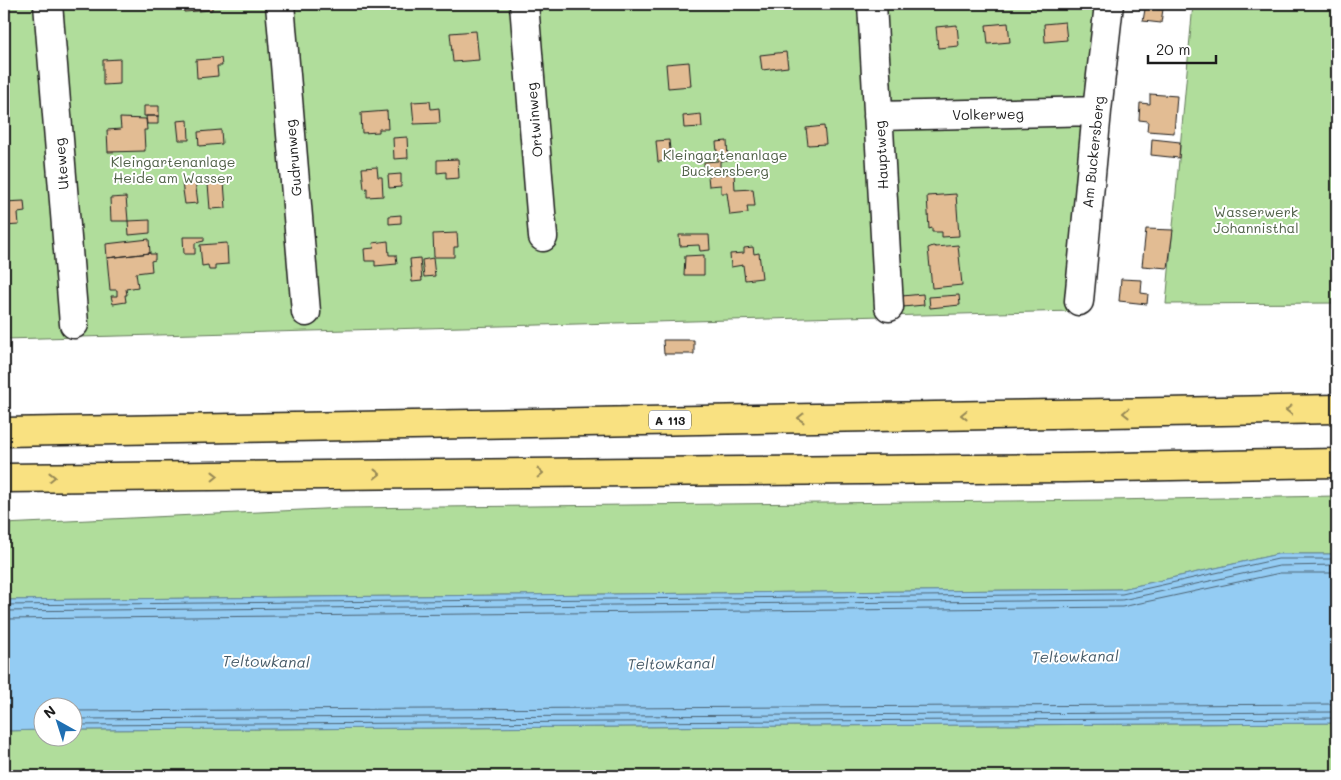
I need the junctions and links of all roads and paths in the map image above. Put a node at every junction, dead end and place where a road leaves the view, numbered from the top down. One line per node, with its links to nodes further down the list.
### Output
1 (48, 4): 12 (lane, Uteweg)
2 (280, 4): 11 (lane, Gudrunweg)
3 (524, 4): 8 (lane, Ortwinweg)
4 (872, 4): 7 (lane, Hauptweg)
5 (1109, 4): 6 (lane, Am Buckersberg)
6 (1097, 111): 7 (lane, Volkerweg); 9 (lane, Am Buckersberg)
7 (878, 116): 10 (lane, Hauptweg)
8 (543, 237)
9 (1079, 301)
10 (889, 307)
11 (306, 312)
12 (74, 324)
13 (1337, 409): 14 (highway, A 113, one-way to 14)
14 (4, 432)
15 (1337, 463): 16 (highway, one-way to 15)
16 (4, 478)

